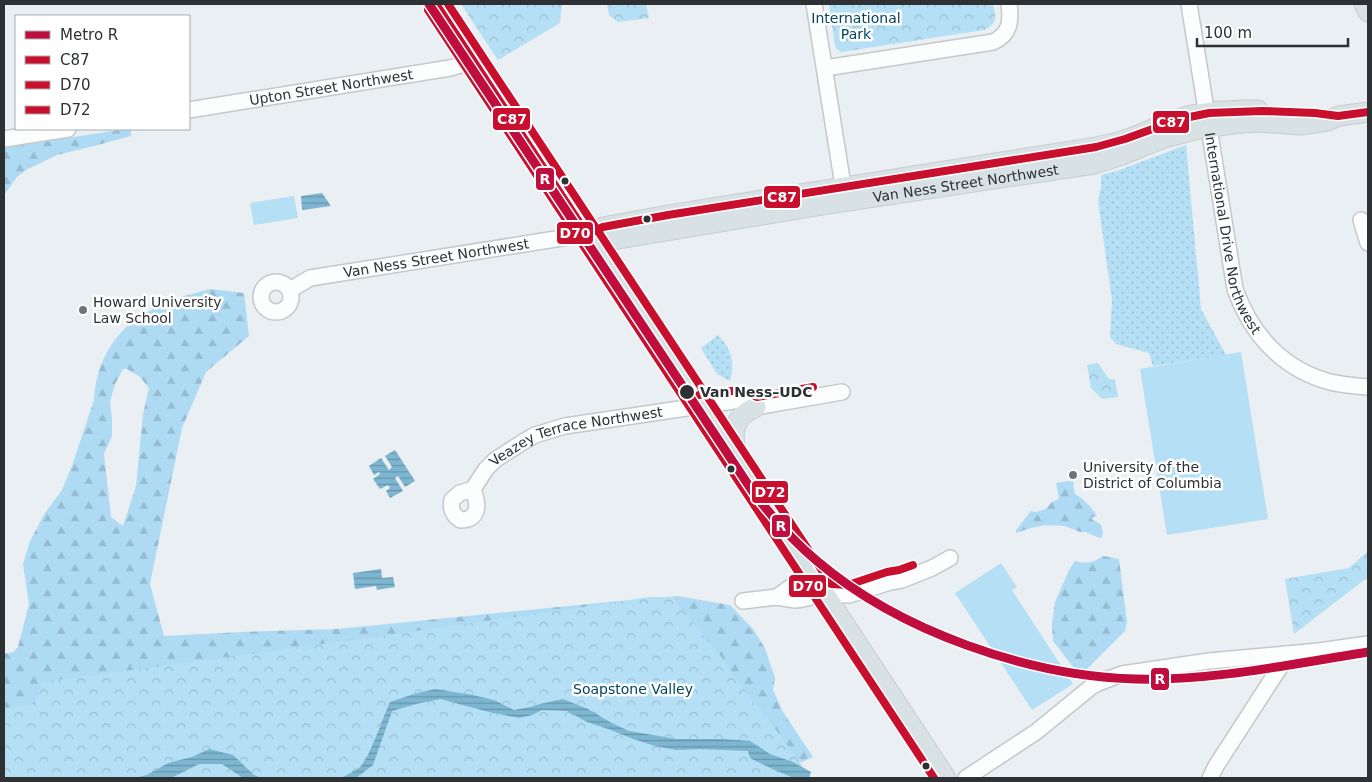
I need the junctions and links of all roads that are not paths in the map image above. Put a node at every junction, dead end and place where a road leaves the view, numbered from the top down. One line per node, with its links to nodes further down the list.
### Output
1 (436, 4): 7 (main road)
2 (814, 4): 8 (street)
3 (1009, 4): 8 (street)
4 (1190, 4): 11 (street, International Drive Northwest)
5 (1364, 4): 6 (main road)
6 (1368, 12)
7 (472, 59): 9 (street, Upton Street Northwest); 16 (main road)
8 (825, 68): 14 (street)
9 (190, 110)
10 (1368, 112): 11 (main road, Van Ness Street Northwest)
11 (1207, 120): 14 (main road, Van Ness Street Northwest); 19 (street, International Drive Northwest)
12 (62, 130): 13 (street)
13 (4, 139)
14 (845, 194): 16 (main road, Van Ness Street Northwest)
15 (1361, 220): 17 (street)
16 (587, 234): 18 (street, Van Ness Street Northwest); 21 (main road)
17 (1368, 243)
18 (290, 290)
19 (1368, 387)
20 (842, 392): 22 (street, Veazey Terrace Northwest)
21 (700, 405): 22 (street, Veazey Terrace Northwest); 23 (main road); 24 (street, Veazey Terrace Northwest)
22 (756, 407): 23 (main road)
23 (737, 462): 26 (main road)
24 (472, 489)
25 (950, 558): 26 (street)
26 (825, 594): 27 (street); 30 (main road)
27 (743, 601)
28 (1368, 644): 29 (street)
29 (1285, 654): 31 (street); 32 (street)
30 (946, 778)
31 (966, 778)
32 (1210, 778)

